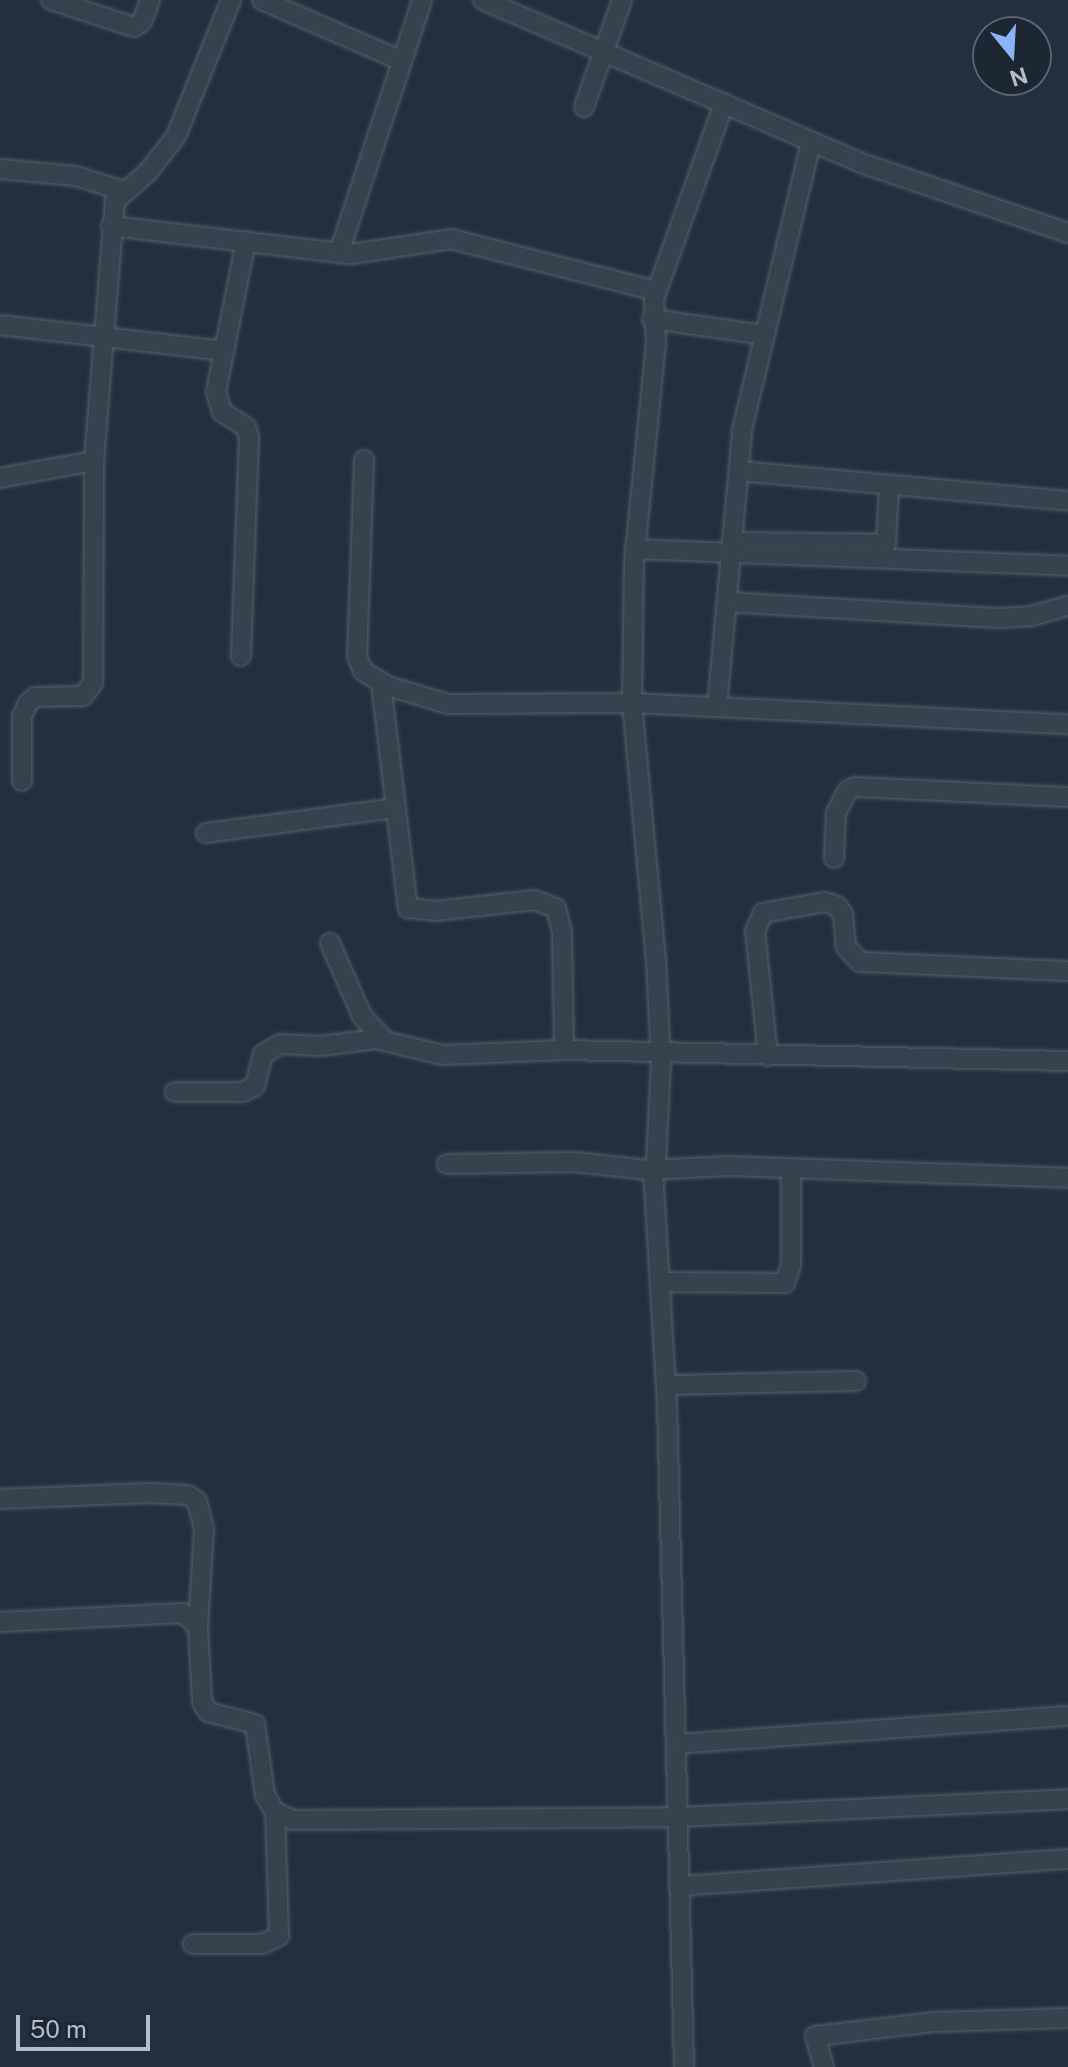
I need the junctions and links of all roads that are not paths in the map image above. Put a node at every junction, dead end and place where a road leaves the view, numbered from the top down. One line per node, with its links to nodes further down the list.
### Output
1 (51, 0): 2 (street)
2 (150, 0)
3 (231, 0): 15 (street)
4 (262, 0): 10 (street)
5 (422, 0): 10 (street)
6 (483, 0): 8 (street)
7 (622, 0): 9 (street)
8 (512, 5): 9 (street)
9 (601, 48): 11 (street); 12 (street)
10 (400, 60): 19 (street)
11 (724, 103): 13 (street); 20 (street)
12 (584, 107)
13 (811, 143): 17 (street); 23 (street)
14 (0, 169): 15 (street)
15 (123, 191): 16 (street)
16 (111, 226): 18 (street); 24 (street)
17 (1068, 233)
18 (246, 241): 19 (street); 25 (street)
19 (339, 253): 20 (street)
20 (656, 291): 21 (street)
21 (652, 319): 23 (street); 32 (street)
22 (0, 325): 24 (street)
23 (764, 335): 28 (street)
24 (102, 338): 25 (street); 27 (street)
25 (224, 351): 37 (street)
26 (364, 460): 38 (street)
27 (94, 461): 29 (street); 42 (street)
28 (740, 471): 30 (street); 33 (street)
29 (0, 478)
30 (889, 487): 31 (street); 33 (street)
31 (1068, 501)
32 (635, 549): 33 (street); 39 (street)
33 (732, 549): 34 (street); 35 (street)
34 (1068, 566)
35 (727, 602): 36 (street); 40 (street)
36 (1068, 606)
37 (241, 656)
38 (381, 683): 39 (street); 44 (street)
39 (632, 703): 40 (street); 51 (street)
40 (717, 707): 41 (street)
41 (1068, 724)
42 (22, 781)
43 (1068, 797): 46 (street)
44 (395, 808): 45 (street); 50 (street)
45 (206, 833)
46 (834, 858)
47 (330, 943): 49 (street)
48 (1068, 971): 52 (street)
49 (384, 1040): 50 (street); 54 (street)
50 (564, 1050): 51 (street)
51 (661, 1053): 52 (street); 56 (street)
52 (768, 1056): 53 (street)
53 (1068, 1061)
54 (175, 1092)
55 (447, 1164): 56 (street)
56 (657, 1169): 57 (street); 59 (street)
57 (791, 1170): 58 (street); 59 (street)
58 (1068, 1178)
59 (660, 1282): 61 (street)
60 (856, 1381): 61 (street)
61 (666, 1385): 66 (street)
62 (0, 1499): 64 (street)
63 (0, 1622): 64 (street)
64 (198, 1627): 68 (street)
65 (1068, 1716): 66 (street)
66 (677, 1744): 69 (street)
67 (1068, 1799): 69 (street)
68 (275, 1812): 69 (street); 72 (street)
69 (679, 1817): 71 (street)
70 (1068, 1859): 71 (street)
71 (681, 1886): 74 (street)
72 (193, 1944)
73 (1068, 2018): 75 (street)
74 (684, 2067)
75 (824, 2067)

